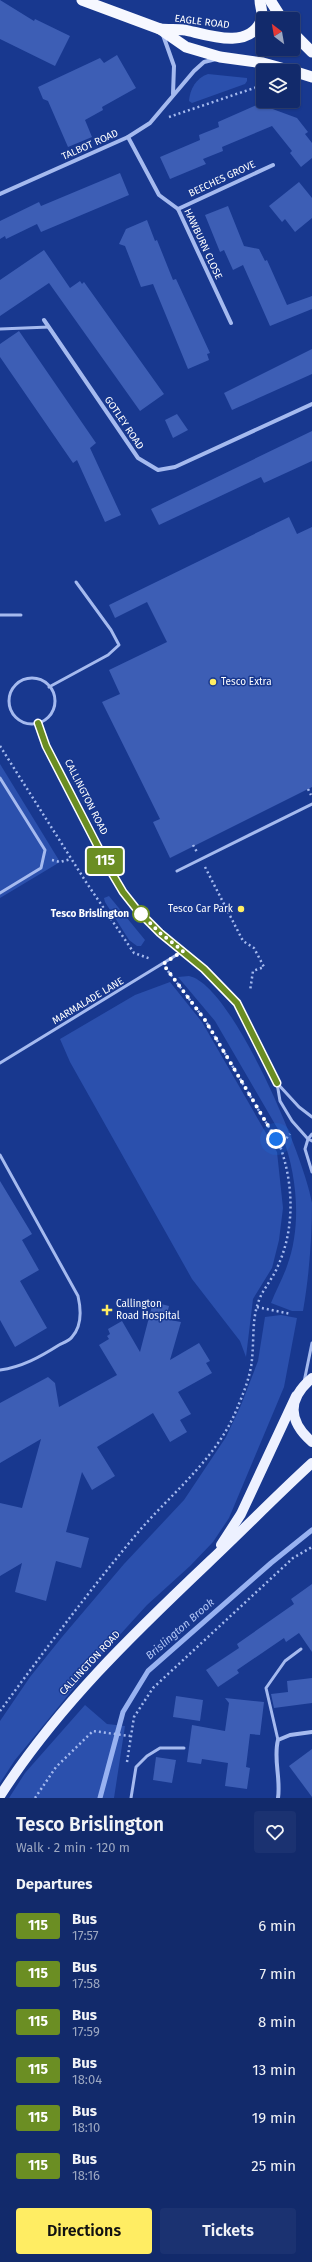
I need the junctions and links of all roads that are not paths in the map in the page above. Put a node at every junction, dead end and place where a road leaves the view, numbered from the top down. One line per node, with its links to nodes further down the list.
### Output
1 (82, 0): 5 (highway, EAGLE ROAD)
2 (260, 0): 5 (highway, EAGLE ROAD)
3 (270, 0): 4 (highway)
4 (278, 12)
5 (160, 29): 8 (highway, EAGLE ROAD); 12 (street)
6 (300, 40): 7 (highway)
7 (312, 52)
8 (220, 57): 9 (highway, EAGLE ROAD); 12 (street, TALBOT ROAD)
9 (267, 64)
10 (300, 74): 11 (highway, EAGLE ROAD)
11 (311, 77)
12 (173, 94): 13 (street, TALBOT ROAD)
13 (128, 137): 15 (street, TALBOT ROAD); 16 (street, HAWBURN CLOSE)
14 (273, 165): 16 (street, BEECHES GROVE)
15 (0, 194)
16 (178, 209): 18 (street, HAWBURN CLOSE)
17 (44, 320): 19 (street, GOTLEY ROAD)
18 (231, 323)
19 (48, 327): 20 (lane); 21 (street, GOTLEY ROAD)
20 (0, 329)
21 (312, 404)
22 (76, 582): 25 (lane)
23 (0, 615): 24 (lane)
24 (21, 615)
25 (49, 687): 26 (lane); 26 (lane)
26 (38, 723): 31 (lane, CALLINGTON ROAD)
27 (0, 778): 30 (lane)
28 (312, 804): 29 (lane)
29 (177, 871)
30 (0, 893)
31 (183, 951): 32 (lane, MARMALADE LANE); 33 (lane, CALLINGTON ROAD)
32 (0, 1063)
33 (277, 1083): 34 (lane); 36 (lane)
34 (312, 1117)
35 (312, 1134): 36 (lane)
36 (310, 1140): 38 (lane)
37 (0, 1155): 40 (lane)
38 (312, 1172)
39 (312, 1343): 42 (lane)
40 (0, 1370)
41 (312, 1378): 42 (main road, CALLINGTON ROAD)
42 (303, 1385): 43 (main road, CALLINGTON ROAD)
43 (296, 1396): 44 (main road); 46 (main road, CALLINGTON ROAD)
44 (312, 1442)
45 (312, 1463): 46 (main road, CALLINGTON ROAD)
46 (211, 1560): 51 (main road, CALLINGTON ROAD)
47 (301, 1649): 49 (lane)
48 (312, 1732): 49 (street)
49 (278, 1740): 53 (street)
50 (184, 1748): 52 (lane)
51 (0, 1796)
52 (131, 1798)
53 (278, 1798)

